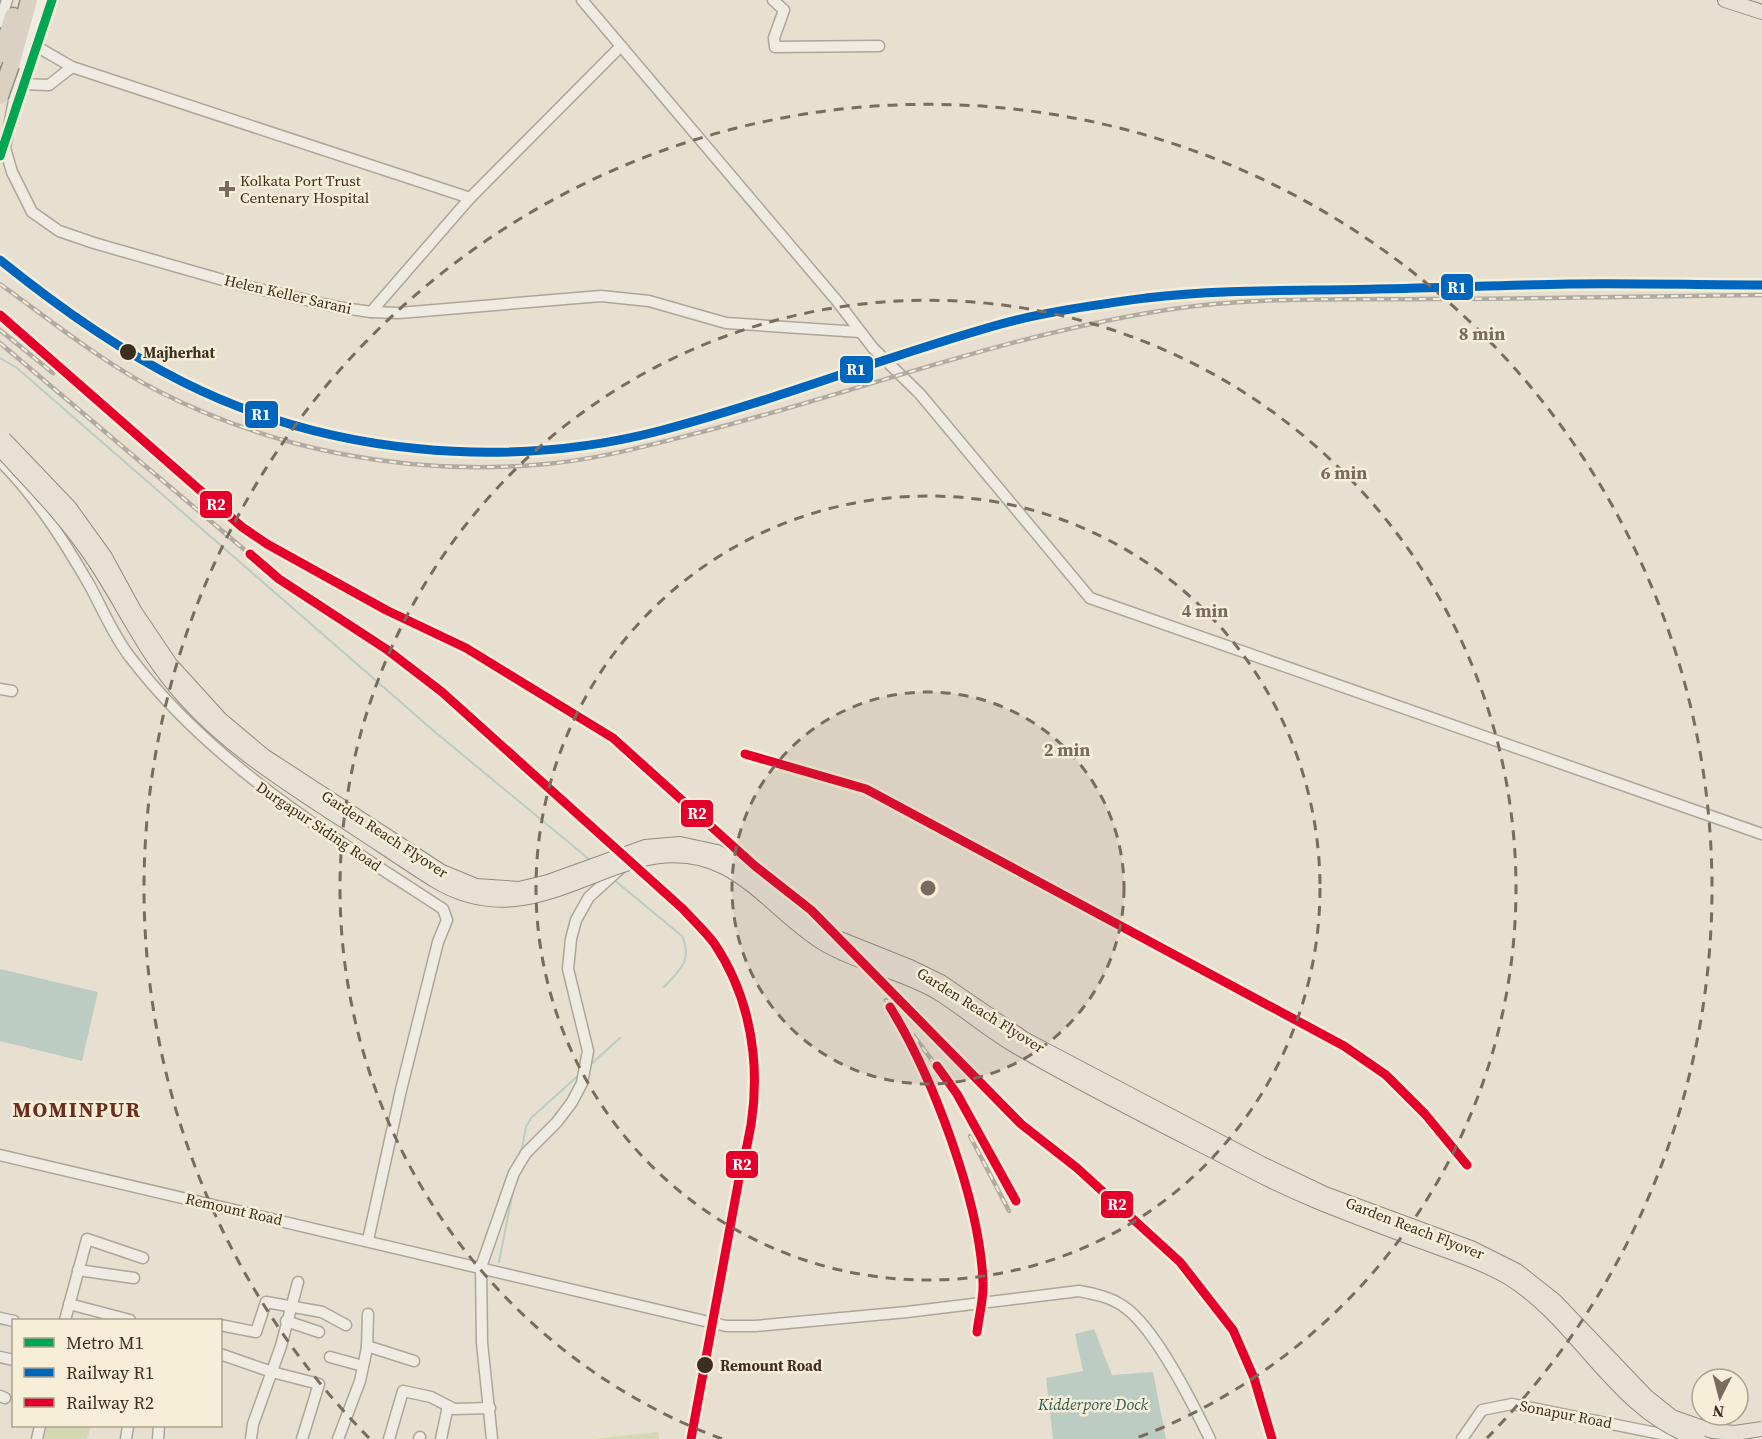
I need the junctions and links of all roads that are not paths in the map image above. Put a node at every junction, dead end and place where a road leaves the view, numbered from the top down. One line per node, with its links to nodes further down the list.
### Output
1 (7, 0): 11 (street)
2 (19, 0): 15 (highway)
3 (29, 0): 15 (highway)
4 (40, 0): 12 (street, Helen Keller Sarani)
5 (582, 0): 13 (street)
6 (773, 0): 14 (street)
7 (1725, 0): 10 (main road)
8 (1754, 0): 9 (main road)
9 (1762, 3)
10 (1762, 12)
11 (0, 22)
12 (29, 42): 16 (street); 17 (street, Helen Keller Sarani)
13 (621, 46): 19 (street, Helen Keller Sarani); 21 (street)
14 (879, 46)
15 (4, 66): 17 (street); 18 (highway, bridge)
16 (72, 67): 17 (street); 19 (street)
17 (17, 84): 20 (street, Helen Keller Sarani)
18 (0, 96)
19 (470, 198): 20 (street, Helen Keller Sarani)
20 (371, 312): 21 (street)
21 (860, 332): 26 (street)
22 (1, 442): 27 (main road, Garden Reach Flyover, bridge); 52 (main road, Garden Reach Flyover, bridge)
23 (0, 461): 29 (street, Durgapur Siding Road)
24 (0, 689): 25 (street)
25 (12, 691)
26 (1762, 834)
27 (624, 865): 31 (street); 63 (main road, Garden Reach Flyover, bridge)
28 (0, 1155): 29 (street, Remount Road)
29 (368, 1240): 31 (street, Remount Road)
30 (143, 1258): 32 (street)
31 (481, 1267): 51 (street); 60 (street, Remount Road)
32 (78, 1270): 33 (street); 35 (street)
33 (134, 1278)
34 (298, 1282): 36 (street)
35 (69, 1304): 38 (street); 39 (street)
36 (290, 1306): 40 (street); 41 (street); 42 (street)
37 (368, 1314): 44 (street)
38 (65, 1319)
39 (126, 1319)
40 (286, 1321): 43 (street); 49 (street)
41 (222, 1325)
42 (346, 1325)
43 (318, 1332)
44 (367, 1347): 47 (street); 48 (street)
45 (222, 1355): 49 (street)
46 (330, 1357): 48 (street)
47 (414, 1361)
48 (363, 1366): 56 (street)
49 (272, 1372): 54 (street); 55 (street)
50 (448, 1406): 51 (street); 57 (street); 58 (street)
51 (490, 1408): 59 (street)
52 (1762, 1429)
53 (1762, 1435): 64 (street)
54 (251, 1439)
55 (302, 1439)
56 (338, 1439)
57 (389, 1439)
58 (441, 1439)
59 (492, 1439)
60 (1210, 1439)
61 (1462, 1439): 62 (street, Sonapur Road)
62 (1686, 1439)
63 (1698, 1439)
64 (1747, 1439)

